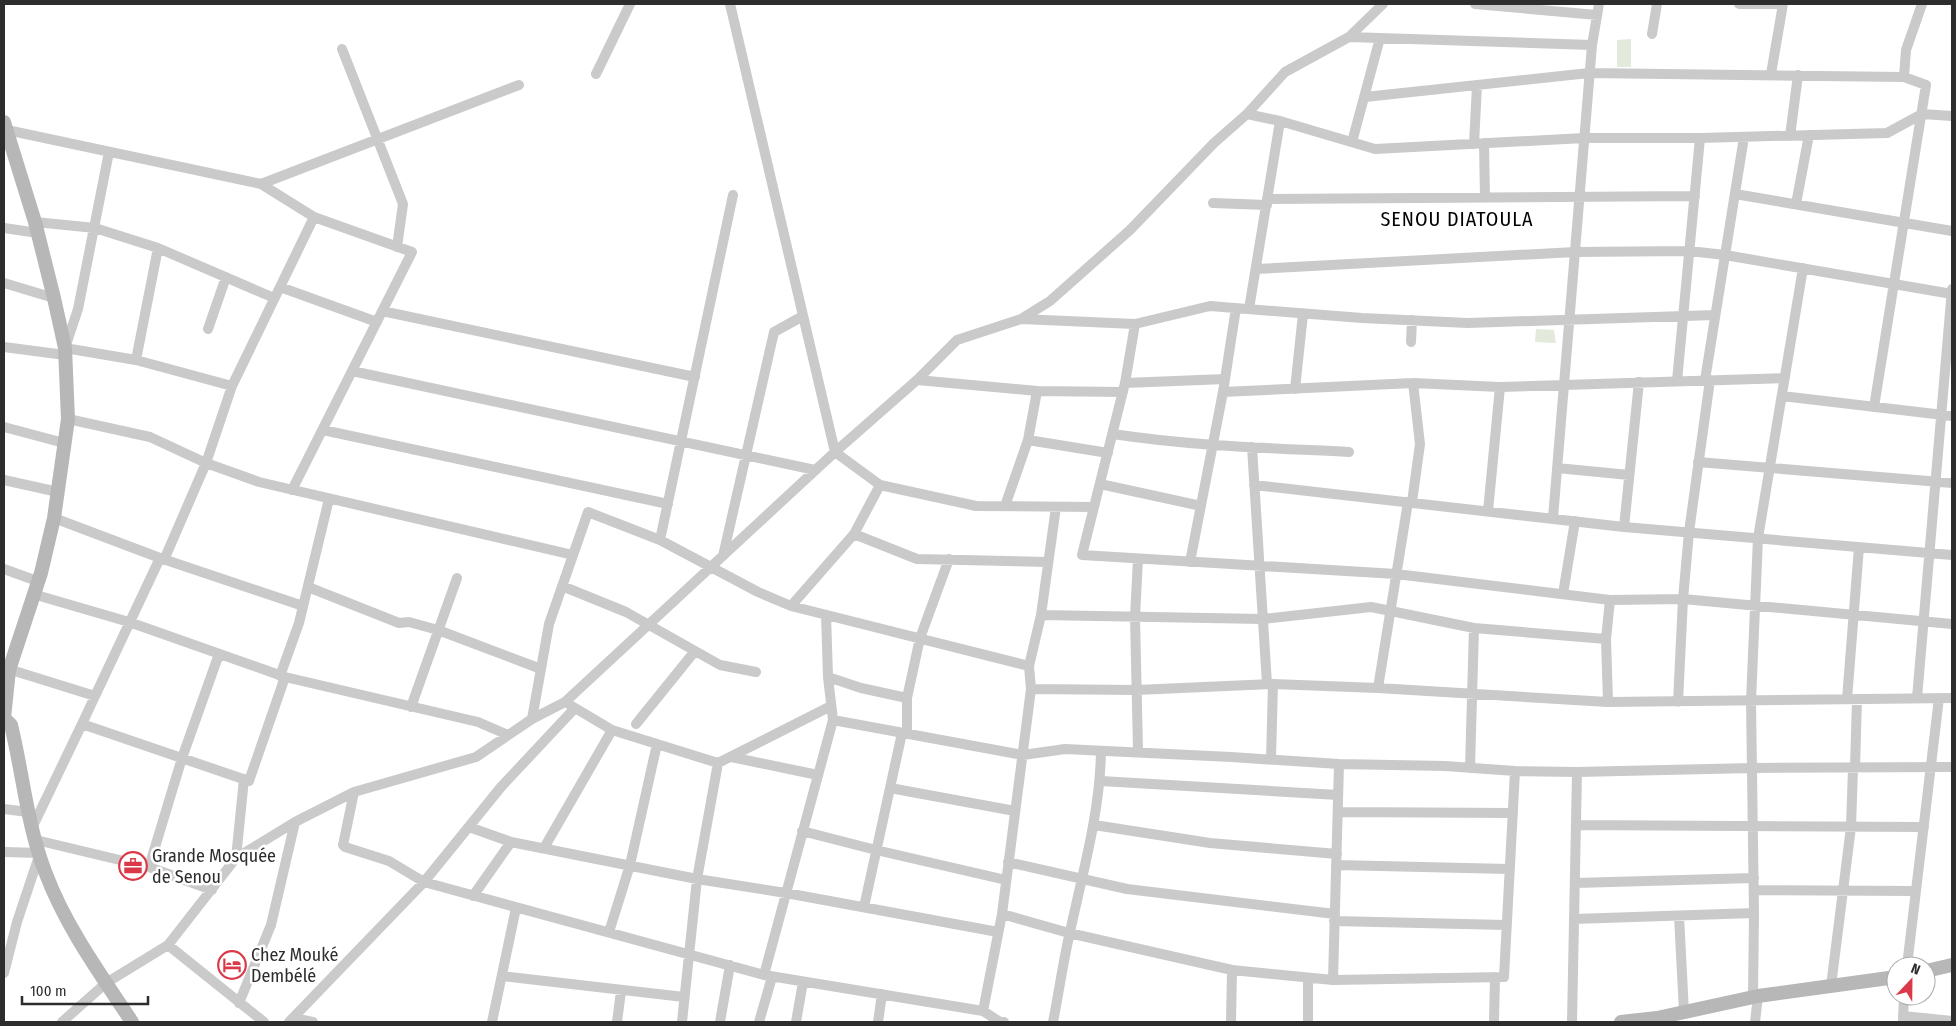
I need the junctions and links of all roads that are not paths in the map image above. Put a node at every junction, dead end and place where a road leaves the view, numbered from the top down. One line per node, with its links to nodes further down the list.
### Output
1 (630, 4): 17 (street)
2 (730, 4): 73 (street)
3 (1383, 4): 12 (street)
4 (1475, 4): 10 (street)
5 (1599, 4): 10 (street)
6 (1658, 4): 11 (street)
7 (1739, 4): 8 (street)
8 (1783, 4): 18 (street)
9 (1922, 4): 20 (street)
10 (1597, 14): 14 (street)
11 (1652, 34)
12 (1349, 37): 13 (street); 24 (street)
13 (1380, 38): 14 (street); 23 (street)
14 (1592, 45): 16 (street)
15 (342, 49): 34 (street)
16 (1589, 72): 18 (street); 22 (street); 32 (street)
17 (596, 74)
18 (1771, 74): 19 (street)
19 (1798, 75): 20 (street); 29 (street)
20 (1904, 77): 25 (street)
21 (519, 85): 34 (street)
22 (1477, 85): 23 (street); 36 (street)
23 (1365, 97): 35 (street)
24 (1247, 114): 27 (street); 75 (street)
25 (1922, 114): 26 (street); 30 (street); 48 (street)
26 (1952, 116)
27 (1280, 122): 35 (street); 44 (street)
28 (5, 126): 37 (street); 50 (street)
29 (1790, 136): 30 (street); 31 (street)
30 (1809, 136): 46 (street)
31 (1744, 137): 33 (street); 39 (street)
32 (1584, 138): 33 (street); 36 (street); 42 (street)
33 (1700, 138): 41 (street)
34 (378, 139): 38 (street); 53 (street)
35 (1352, 142): 36 (street)
36 (1479, 143): 43 (street)
37 (109, 152): 38 (street); 51 (street)
38 (261, 184): 47 (street)
39 (1735, 194): 46 (street); 57 (street)
40 (733, 195): 87 (street)
41 (1694, 196): 42 (street); 55 (street)
42 (1579, 197): 43 (street); 56 (street)
43 (1485, 198): 44 (street)
44 (1267, 202): 45 (street); 59 (street)
45 (1213, 203)
46 (1796, 204): 48 (street)
47 (314, 217): 53 (street); 63 (street)
48 (1904, 223): 52 (street); 62 (street)
49 (4, 228): 50 (street)
50 (37, 228): 51 (street); 66 (street)
51 (94, 228): 54 (street); 84 (street)
52 (1952, 231)
53 (397, 247): 70 (street)
54 (158, 248): 60 (street); 85 (street)
55 (1689, 251): 56 (street); 57 (street); 74 (street)
56 (1575, 252): 59 (street); 77 (street)
57 (1725, 255): 58 (street); 72 (street)
58 (1803, 268): 62 (street); 88 (street)
59 (1256, 269): 69 (street)
60 (226, 277): 67 (street); 80 (street)
61 (4, 283): 66 (street)
62 (1894, 284): 65 (street); 103 (street)
63 (280, 287): 67 (street); 78 (street)
64 (1952, 290): 65 (street)
65 (1952, 294): 82 (street)
66 (54, 298): 84 (street)
67 (274, 298): 96 (street)
68 (1236, 308): 69 (street); 79 (street); 89 (street)
69 (1249, 310): 71 (street)
70 (382, 311): 78 (street); 87 (street)
71 (1303, 314): 76 (street); 99 (street)
72 (1715, 315): 74 (street); 91 (street)
73 (803, 316): 115 (street); 118 (street)
74 (1683, 316): 77 (street); 92 (street)
75 (1021, 319): 79 (street); 90 (street)
76 (1412, 320): 77 (street); 81 (street)
77 (1569, 320): 95 (street)
78 (377, 322): 86 (street)
79 (1135, 324): 97 (street)
80 (208, 329)
81 (1411, 342)
82 (1950, 346): 104 (street)
83 (4, 347): 84 (street)
84 (65, 352): 85 (street); 106 (street)
85 (136, 360): 96 (street)
86 (352, 371): 108 (street); 111 (street)
87 (695, 377): 111 (street)
88 (1785, 378): 91 (street); 102 (street)
89 (1224, 379): 97 (street); 101 (street)
90 (917, 380): 100 (street); 115 (street)
91 (1708, 380): 92 (street); 119 (street)
92 (1677, 381): 93 (street)
93 (1639, 382): 95 (street); 124 (street)
94 (1413, 383): 98 (street); 99 (street); 134 (street)
95 (1564, 385): 98 (street); 121 (street)
96 (232, 386): 120 (street)
97 (1124, 387): 100 (street); 109 (street)
98 (1500, 387): 140 (street)
99 (1295, 389): 101 (street)
100 (1037, 391): 110 (street)
101 (1223, 392): 113 (street)
102 (1782, 396): 103 (street); 122 (street)
103 (1874, 407): 104 (street)
104 (1941, 415): 105 (street); 126 (street)
105 (1952, 416)
106 (68, 419): 112 (street); 120 (street)
107 (4, 427): 112 (street)
108 (322, 430): 131 (street); 135 (street)
109 (1112, 434): 113 (street); 117 (street)
110 (1028, 440): 117 (street); 136 (street)
111 (681, 442): 118 (street); 135 (street)
112 (64, 443): 132 (street)
113 (1213, 444): 114 (street); 138 (street)
114 (1252, 446): 116 (street); 130 (street)
115 (835, 452): 123 (street); 129 (street)
116 (1349, 452)
117 (1108, 453): 128 (street)
118 (746, 456): 123 (street); 153 (street)
119 (1698, 462): 122 (street); 145 (street)
120 (206, 463): 131 (street); 154 (street)
121 (1557, 468): 124 (street); 142 (street)
122 (1770, 468): 126 (street); 147 (street)
123 (815, 470): 153 (street)
124 (1629, 474): 144 (street)
125 (4, 480): 132 (street)
126 (1936, 481): 127 (street); 150 (street)
127 (1952, 483)
128 (1100, 484): 138 (street); 139 (street)
129 (880, 485): 136 (street); 146 (street)
130 (1254, 485): 134 (street); 160 (street)
131 (292, 490): 133 (street)
132 (58, 492): 141 (street)
133 (329, 499): 151 (street); 165 (street)
134 (1410, 502): 140 (street); 162 (street)
135 (668, 504): 148 (street)
136 (1005, 506): 137 (street)
137 (1056, 506): 139 (street); 157 (street)
138 (1201, 506): 158 (street)
139 (1094, 507): 155 (street)
140 (1488, 511): 142 (street)
141 (54, 518): 154 (street); 166 (street)
142 (1553, 518): 143 (street)
143 (1575, 521): 144 (street); 167 (street)
144 (1624, 527): 145 (street)
145 (1689, 532): 147 (street); 168 (street)
146 (854, 534): 156 (street); 171 (street)
147 (1758, 538): 149 (street); 172 (street)
148 (660, 540): 151 (street); 159 (street)
149 (1859, 547): 150 (street); 175 (street)
150 (1929, 553): 152 (street); 179 (street)
151 (573, 555): 164 (street)
152 (1952, 555)
153 (723, 556): 159 (street)
154 (162, 559): 170 (street); 180 (street)
155 (1138, 559): 158 (street); 177 (street)
156 (949, 560): 157 (street); 185 (street)
157 (1048, 562): 174 (street)
158 (1190, 562): 160 (street)
159 (711, 566): 171 (street); 181 (street)
160 (1259, 566): 162 (street); 178 (street)
161 (4, 569): 166 (street)
162 (1396, 574): 167 (street); 173 (street)
163 (457, 578): 184 (street)
164 (562, 586): 181 (street); 191 (street)
165 (308, 587): 170 (street); 184 (street)
166 (35, 588): 180 (street); 190 (street)
167 (1563, 594): 169 (street)
168 (1683, 599): 169 (street); 172 (street); 209 (street)
169 (1610, 600): 186 (street)
170 (303, 606): 193 (street)
171 (791, 606): 176 (street)
172 (1755, 606): 175 (street); 206 (street)
173 (1390, 610): 178 (street); 183 (street); 196 (street)
174 (1041, 615): 177 (street); 189 (street)
175 (1853, 615): 179 (street); 205 (street)
176 (826, 616): 185 (street); 194 (street)
177 (1135, 617): 178 (street); 198 (street)
178 (1262, 619): 195 (street)
179 (1923, 621): 182 (street); 202 (street)
180 (129, 622): 188 (street); 200 (street)
181 (648, 624): 187 (street); 207 (street)
182 (1952, 624)
183 (1474, 628): 186 (street); 199 (street)
184 (438, 630): 191 (street); 211 (street)
185 (920, 638): 189 (street); 201 (street)
186 (1606, 639): 208 (street)
187 (695, 651): 192 (street); 217 (street)
188 (219, 654): 193 (street); 226 (street)
189 (1029, 666): 197 (street)
190 (7, 669): 200 (street); 213 (street)
191 (541, 669): 214 (street)
192 (756, 672)
193 (283, 676): 211 (street); 238 (street)
194 (828, 677): 201 (street); 210 (street)
195 (1270, 684): 196 (street); 198 (street); 227 (street)
196 (1378, 688): 199 (street)
197 (1032, 689): 198 (street); 224 (street)
198 (1136, 690): 223 (street)
199 (1472, 694): 208 (street); 232 (street)
200 (94, 696): 216 (street)
201 (907, 698): 219 (street)
202 (1917, 698): 203 (street); 205 (street)
203 (1939, 698): 204 (street); 230 (street)
204 (1952, 698)
205 (1852, 699): 206 (street); 234 (street)
206 (1751, 700): 209 (street); 233 (street)
207 (565, 702): 212 (street); 214 (street)
208 (1608, 702): 209 (street)
209 (1678, 702)
210 (831, 706): 215 (street); 225 (street)
211 (411, 707): 220 (street)
212 (575, 708): 218 (street); 252 (street)
213 (4, 718): 245 (street)
214 (532, 719): 220 (street)
215 (833, 720): 219 (street); 237 (street)
216 (82, 724): 226 (street); 256 (street)
217 (636, 724)
218 (612, 730): 221 (street); 258 (street)
219 (904, 734): 224 (street); 240 (street)
220 (508, 735): 241 (street)
221 (656, 744): 228 (street); 264 (street)
222 (1101, 751): 223 (street); 224 (street); 239 (street)
223 (1138, 752): 227 (street)
224 (1023, 755): 244 (street)
225 (731, 757): 228 (street); 237 (street)
226 (182, 758): 238 (street); 266 (street)
227 (1271, 760): 229 (street)
228 (718, 763): 270 (street)
229 (1339, 764): 232 (street); 242 (street)
230 (1930, 767): 231 (street); 234 (street); 254 (street)
231 (1952, 767)
232 (1470, 768): 235 (street)
233 (1753, 768): 234 (street); 236 (street); 251 (street)
234 (1854, 768): 253 (street)
235 (1515, 771): 236 (street); 247 (street)
236 (1578, 772): 250 (street)
237 (818, 775): 255 (street)
238 (244, 779): 262 (street)
239 (1101, 781): 242 (street); 249 (street)
240 (890, 788): 244 (street); 259 (street)
241 (354, 792): 248 (street); 272 (street)
242 (1338, 795): 246 (street)
243 (4, 809): 245 (street)
244 (1015, 811): 263 (street)
245 (28, 812): 256 (street)
246 (1338, 812): 247 (street); 261 (street)
247 (1512, 813): 267 (street)
248 (295, 822): 262 (street); 312 (street)
249 (1094, 825): 261 (street); 268 (street)
250 (1576, 825): 251 (street); 273 (street)
251 (1754, 826): 253 (street); 269 (street)
252 (469, 827): 257 (street); 272 (street)
253 (1850, 827): 254 (street); 276 (street)
254 (1924, 828): 277 (street)
255 (802, 831): 259 (street); 278 (street)
256 (36, 840): 260 (street); 266 (street); 298 (street); 306 (street)
257 (512, 842): 258 (street); 279 (street)
258 (544, 848): 264 (street)
259 (876, 850): 271 (street); 280 (street)
260 (4, 852)
261 (1336, 854): 265 (street)
262 (236, 858): 274 (street)
263 (1008, 862): 268 (street); 271 (street)
264 (630, 865): 270 (street); 288 (street)
265 (1336, 865): 267 (street); 285 (street)
266 (148, 867): 274 (street)
267 (1509, 870): 287 (street)
268 (1082, 878): 285 (street); 290 (street)
269 (1754, 878): 273 (street); 275 (street)
270 (697, 879): 278 (street); 292 (street)
271 (1006, 880): 282 (street)
272 (424, 882): 279 (street); 317 (street)
273 (1575, 883): 286 (street)
274 (212, 890): 291 (street)
275 (1754, 890): 276 (street); 283 (street)
276 (1843, 891): 277 (street); 307 (street)
277 (1916, 891): 293 (street)
278 (786, 893): 280 (street); 300 (street)
279 (473, 896): 281 (street)
280 (864, 907): 289 (street)
281 (516, 908): 288 (street); 299 (street)
282 (1002, 914): 289 (street); 290 (street)
283 (1754, 914): 284 (street); 310 (street)
284 (1679, 916): 286 (street); 315 (street)
285 (1334, 918): 287 (street); 304 (street)
286 (1574, 919): 337 (street)
287 (1506, 925): 301 (street)
288 (610, 932): 292 (street)
289 (998, 932): 314 (street)
290 (1069, 933): 297 (street); 333 (street)
291 (168, 945): 306 (street); 312 (street)
292 (688, 954): 294 (street); 311 (street)
293 (1908, 956)
294 (730, 965): 300 (street); 327 (street)
295 (1952, 965): 296 (street)
296 (1936, 969)
297 (1232, 970): 302 (street); 334 (street)
298 (4, 973)
299 (502, 976): 308 (street); 324 (street)
300 (768, 976): 305 (street); 328 (street)
301 (1495, 977): 304 (street); 336 (street)
302 (1308, 978): 304 (street); 335 (street)
303 (1886, 978): 307 (street)
304 (1332, 980)
305 (803, 982): 309 (street); 329 (street)
306 (106, 983): 320 (street); 321 (street)
307 (1831, 986): 310 (street)
308 (621, 991): 311 (street); 325 (street)
309 (882, 994): 314 (street); 330 (street)
310 (1755, 996): 315 (street); 339 (street)
311 (684, 997): 326 (street)
312 (239, 1002): 322 (street)
313 (1904, 1006): 316 (street)
314 (983, 1011): 331 (street)
315 (1684, 1012): 318 (street)
316 (1903, 1019): 319 (street)
317 (291, 1020): 323 (street)
318 (1658, 1020): 338 (street)
319 (1952, 1021)
320 (62, 1022)
321 (132, 1022)
322 (264, 1022)
323 (313, 1022)
324 (492, 1022)
325 (617, 1022)
326 (682, 1022)
327 (720, 1022)
328 (759, 1022)
329 (796, 1022)
330 (878, 1022)
331 (999, 1022): 332 (street)
332 (1004, 1022)
333 (1053, 1022)
334 (1231, 1022)
335 (1308, 1022)
336 (1494, 1022)
337 (1572, 1022)
338 (1621, 1022)
339 (1755, 1022)

